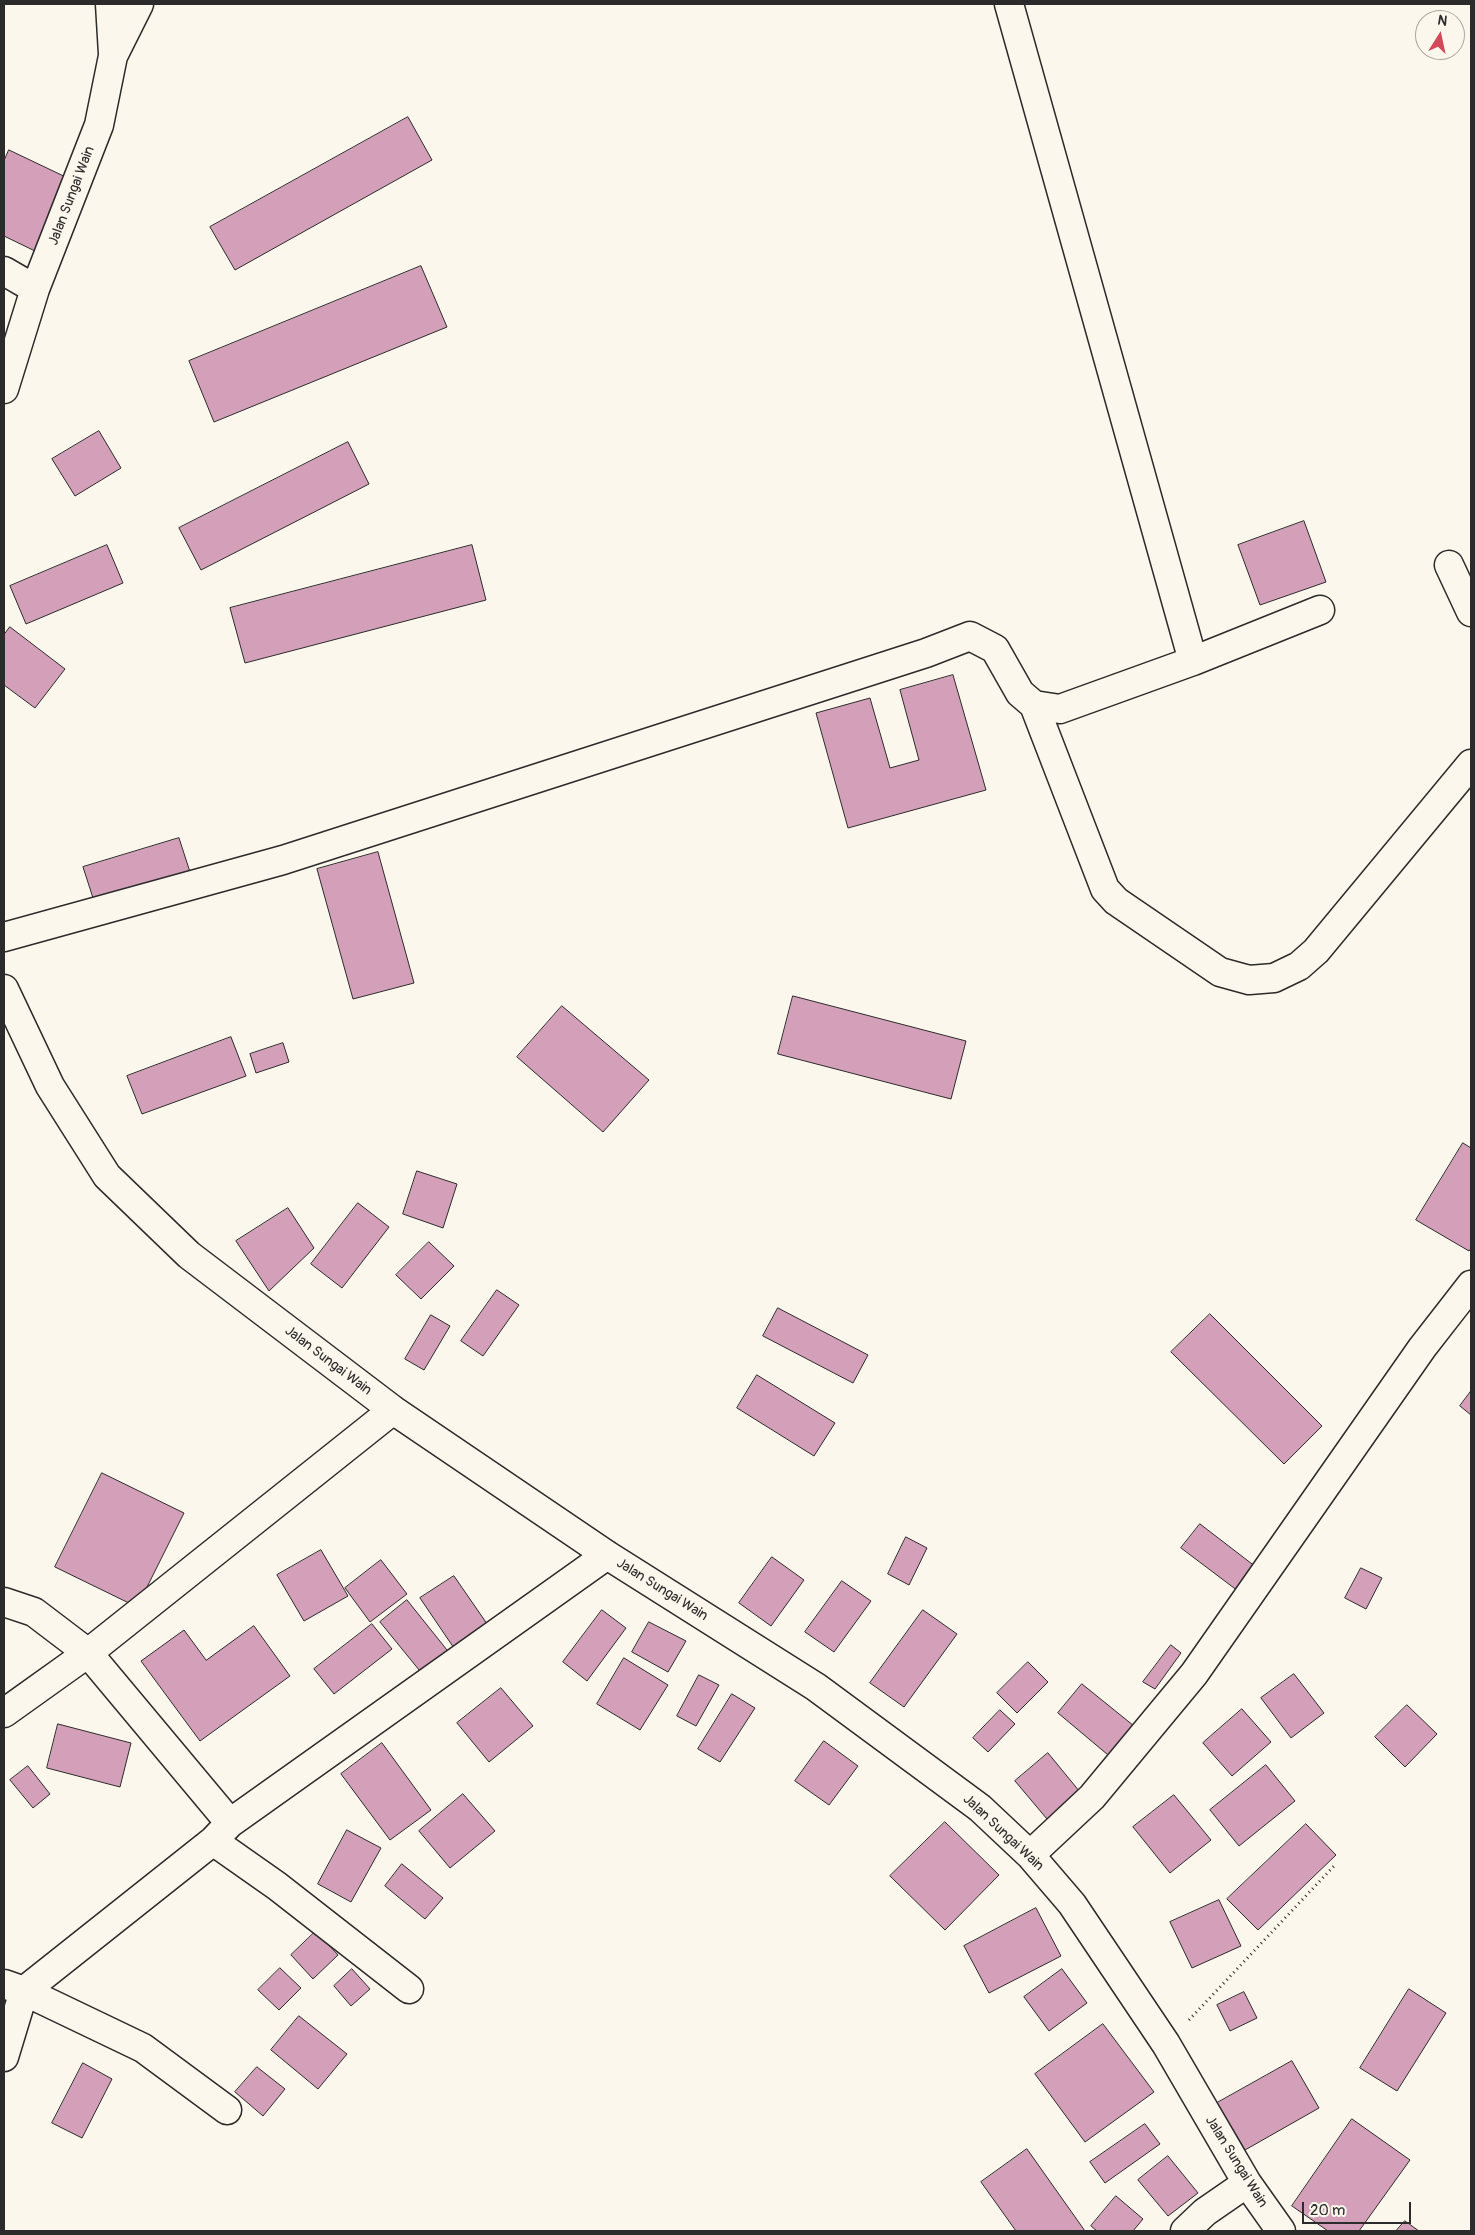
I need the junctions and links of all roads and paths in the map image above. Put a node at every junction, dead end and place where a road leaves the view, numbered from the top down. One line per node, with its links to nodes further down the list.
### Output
1 (110, 4): 4 (street)
2 (139, 4): 4 (street, Jalan Sungai Wain)
3 (1009, 4): 11 (street)
4 (113, 56): 6 (street, Jalan Sungai Wain)
5 (4, 271): 6 (street)
6 (35, 289): 7 (street, Jalan Sungai Wain)
7 (4, 389)
8 (1449, 565): 10 (street)
9 (1320, 610): 11 (street)
10 (1471, 612)
11 (1193, 661): 12 (street)
12 (1034, 705): 13 (street); 14 (street)
13 (1471, 764)
14 (4, 937)
15 (4, 989): 17 (street, Jalan Sungai Wain)
16 (1471, 1285): 23 (street)
17 (393, 1410): 18 (street, Jalan Sungai Wain); 20 (street)
18 (607, 1555): 22 (street); 23 (street, Jalan Sungai Wain)
19 (4, 1602): 20 (street)
20 (88, 1653): 21 (street); 22 (street)
21 (4, 1713)
22 (221, 1832): 25 (street); 26 (street)
23 (1030, 1855): 27 (street, Jalan Sungai Wain)
24 (1334, 1866): 27 (path)
25 (14, 1988): 28 (street); 29 (street)
26 (409, 1989)
27 (1166, 2044): 30 (street, Jalan Sungai Wain)
28 (4, 2056)
29 (227, 2110)
30 (1247, 2183): 31 (street); 32 (street, Jalan Sungai Wain)
31 (1185, 2231)
32 (1281, 2231)

